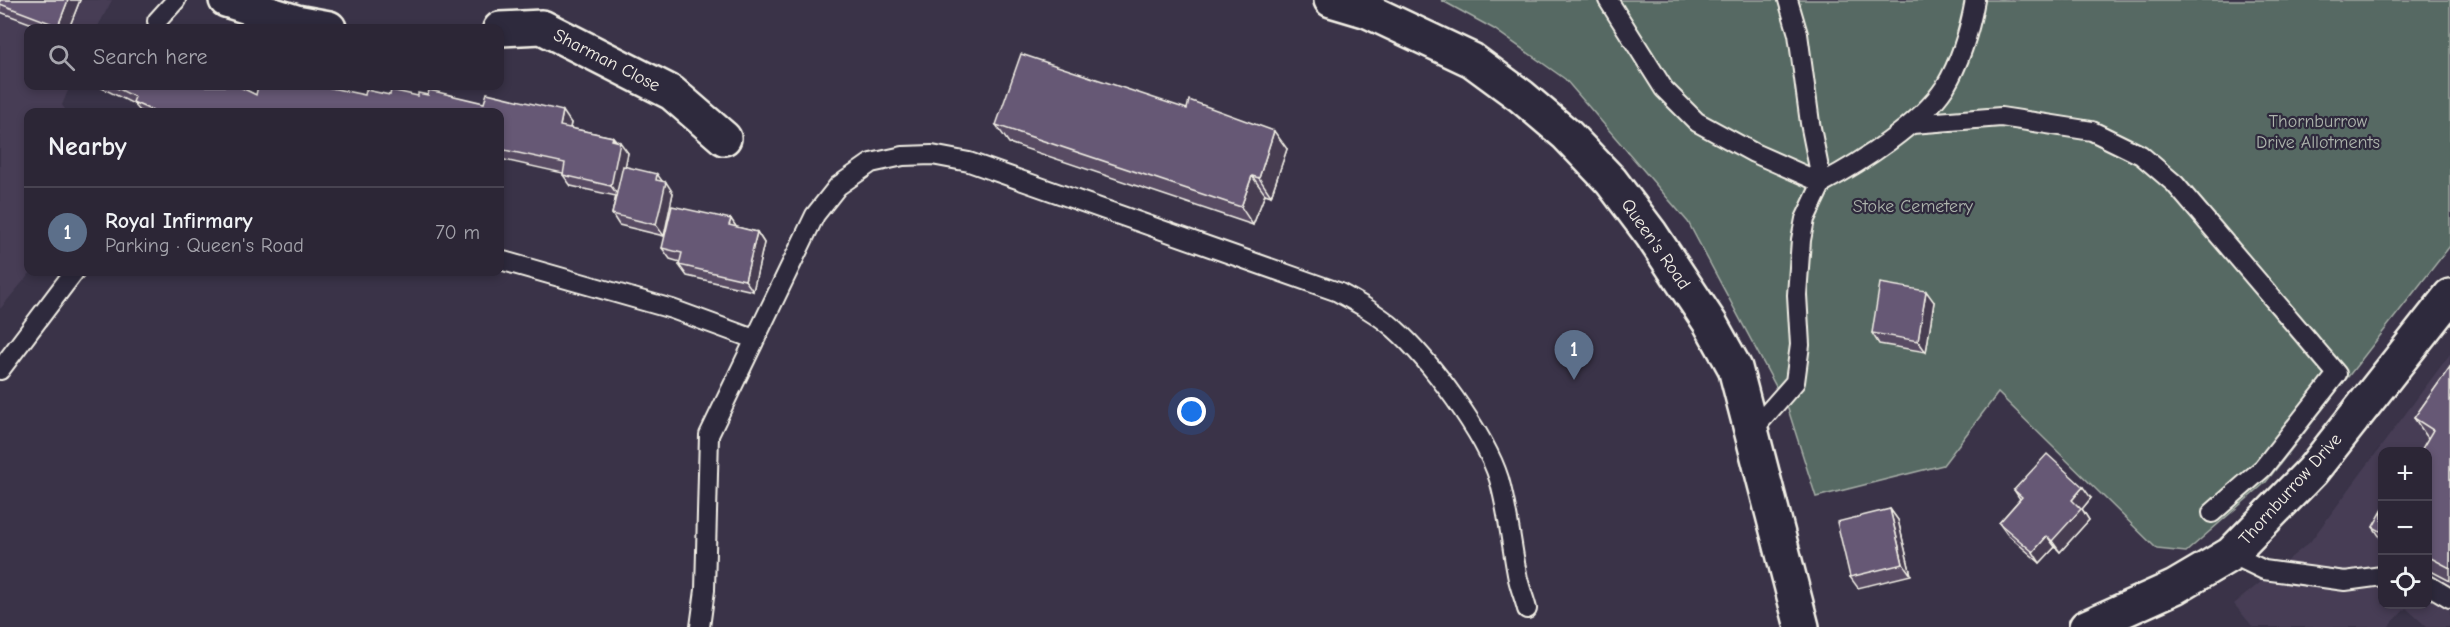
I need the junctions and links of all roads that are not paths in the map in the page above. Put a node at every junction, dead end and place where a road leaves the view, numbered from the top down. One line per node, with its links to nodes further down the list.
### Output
1 (176, 0): 8 (lane)
2 (226, 0): 9 (street)
3 (1331, 0): 19 (street, Queen's Road)
4 (1608, 0): 13 (lane)
5 (1788, 0): 13 (lane)
6 (1975, 0): 11 (lane)
7 (547, 14): 10 (street, Sharman Close); 12 (street, Sharman Close)
8 (157, 21)
9 (307, 24)
10 (504, 28)
11 (1912, 124): 13 (lane); 20 (lane)
12 (724, 138)
13 (1822, 183): 19 (lane)
14 (504, 261): 17 (lane)
15 (71, 276): 18 (lane)
16 (2450, 296): 21 (street, Thornburrow Drive)
17 (754, 339): 25 (lane); 26 (lane)
18 (0, 370)
19 (1751, 432): 27 (street, Queen's Road)
20 (2212, 513)
21 (2231, 554): 22 (lane); 28 (street, Thornburrow Drive)
22 (2378, 577)
23 (2432, 588): 24 (lane)
24 (2450, 598)
25 (1527, 609)
26 (700, 627)
27 (1802, 627)
28 (2086, 627)

